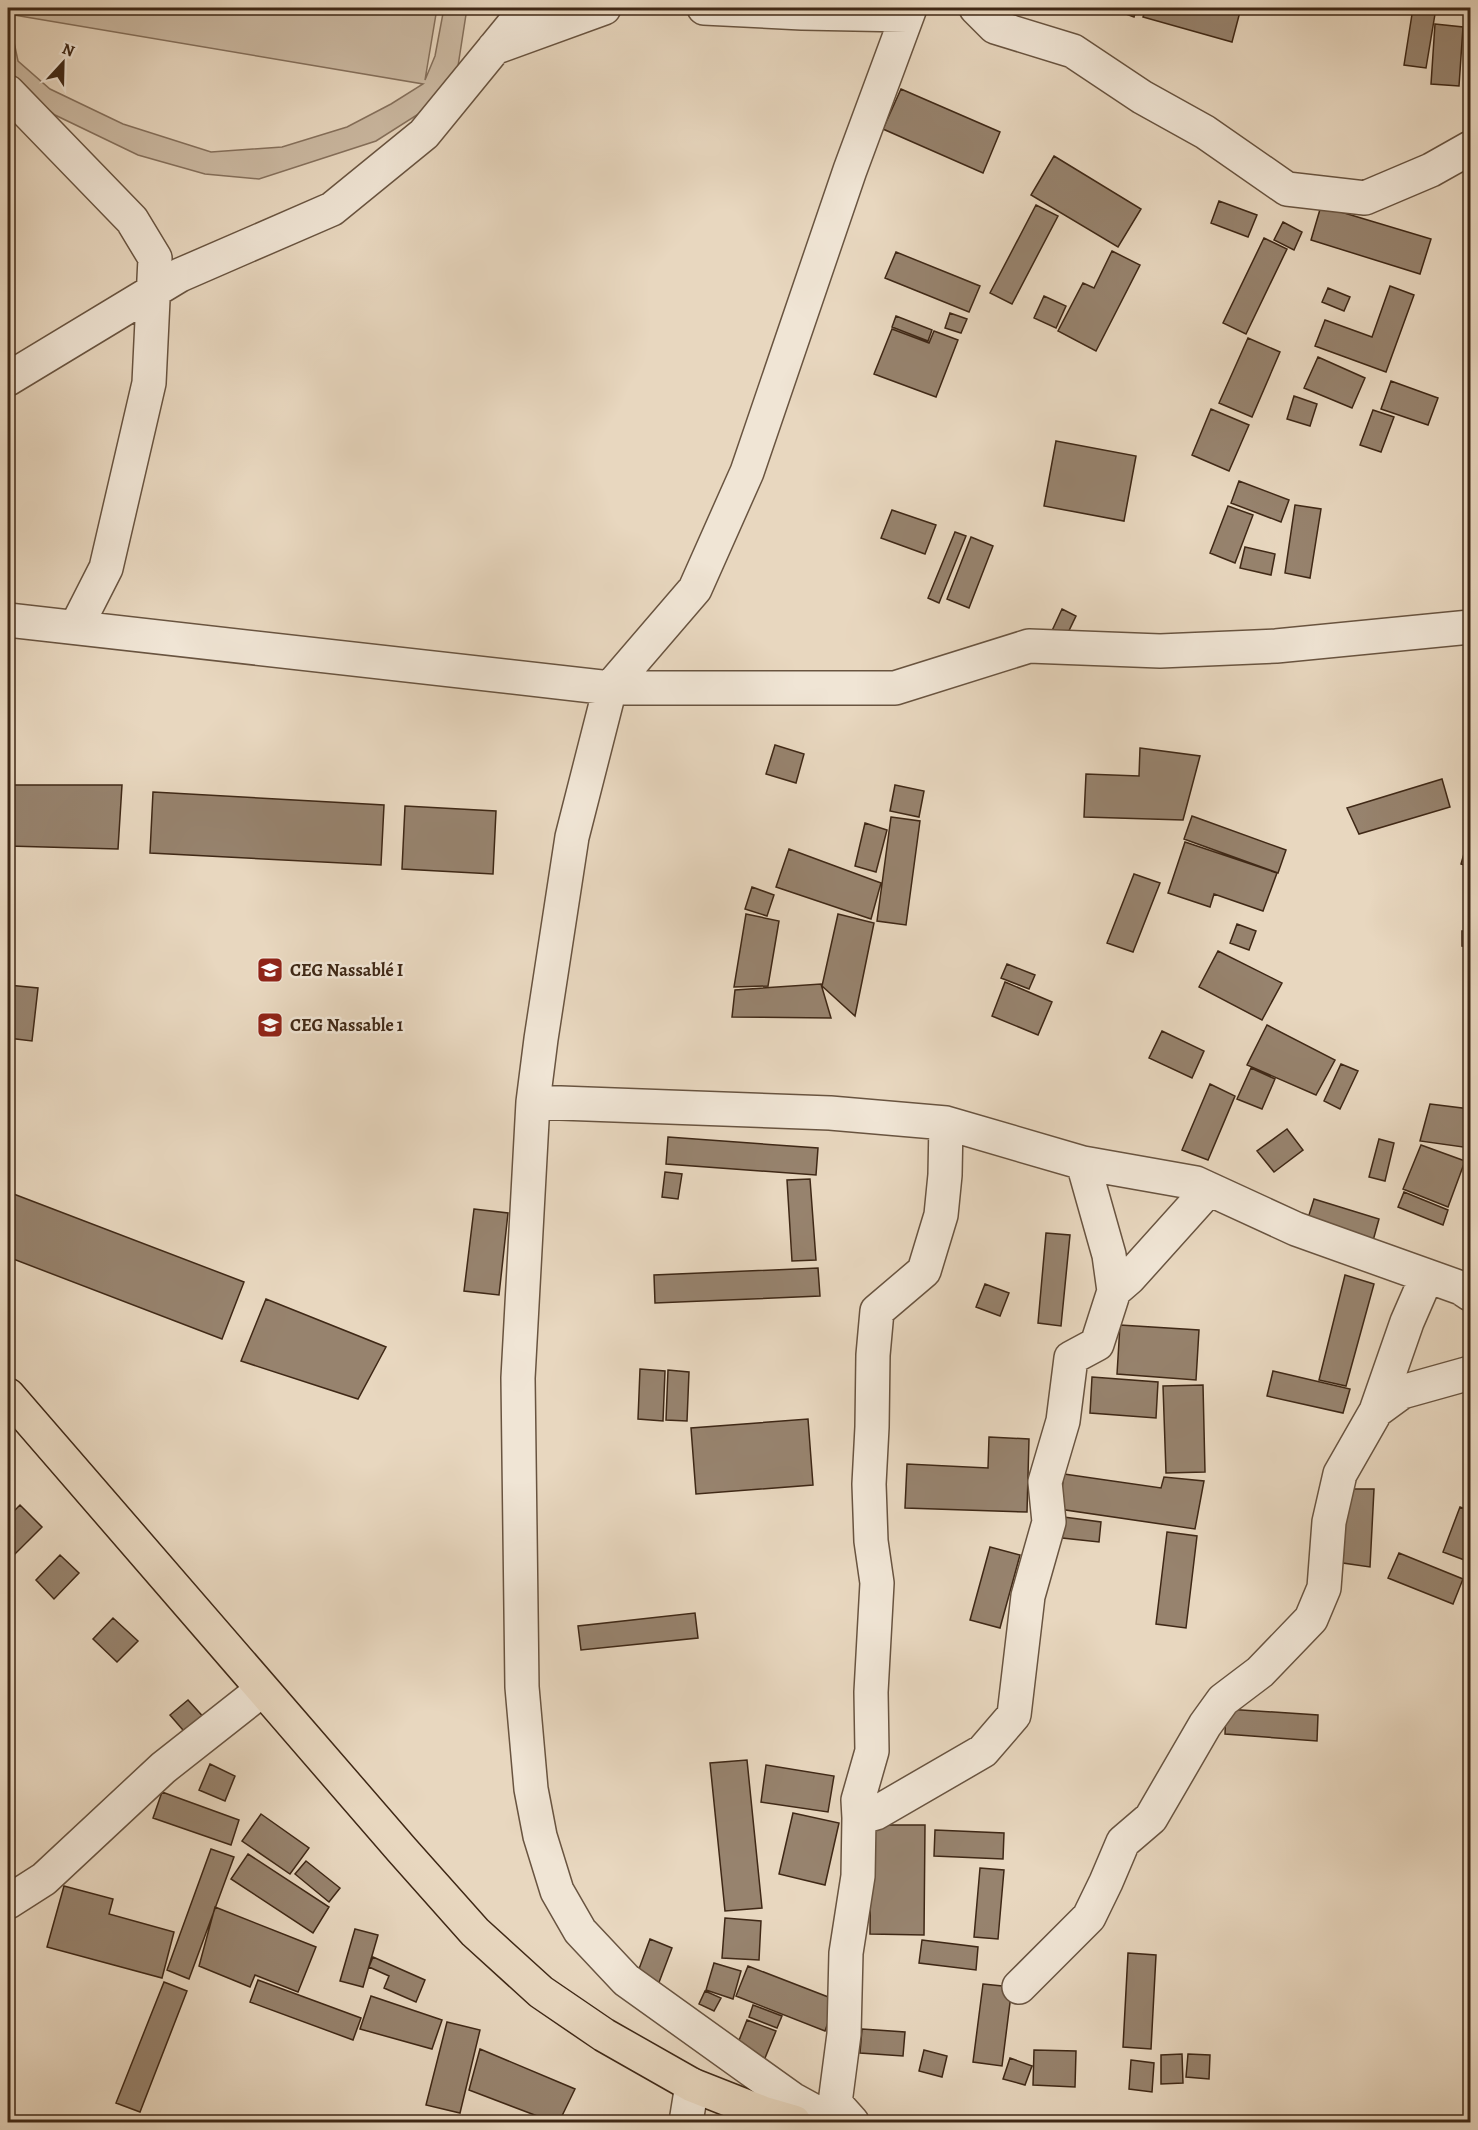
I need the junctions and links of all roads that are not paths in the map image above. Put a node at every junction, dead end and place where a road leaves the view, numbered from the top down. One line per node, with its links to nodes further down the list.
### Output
1 (527, 8): 6 (street)
2 (603, 8): 6 (street)
3 (704, 8): 5 (street)
4 (976, 8): 8 (street)
5 (908, 11): 14 (street)
6 (492, 49): 9 (street)
7 (8, 92): 9 (street)
8 (1470, 148)
9 (153, 291): 10 (street); 12 (street)
10 (8, 379)
11 (8, 620): 12 (street)
12 (76, 627): 14 (street)
13 (1470, 627): 14 (street)
14 (610, 688): 15 (street)
15 (533, 1102): 16 (street); 32 (street)
16 (946, 1123): 17 (street); 26 (street)
17 (1083, 1163): 18 (street); 20 (street)
18 (1209, 1189): 19 (street); 20 (street)
19 (1427, 1276): 21 (street); 24 (street)
20 (1114, 1291): 26 (street)
21 (1470, 1294)
22 (1470, 1373): 24 (street)
23 (8, 1395): 25 (main road)
24 (1376, 1411): 28 (street)
25 (262, 1690): 27 (street); 29 (main road)
26 (859, 1818): 33 (street)
27 (8, 1902)
28 (1019, 1987)
29 (692, 2085): 30 (street); 31 (main road)
30 (686, 2122)
31 (794, 2122)
32 (834, 2122)
33 (852, 2122)

